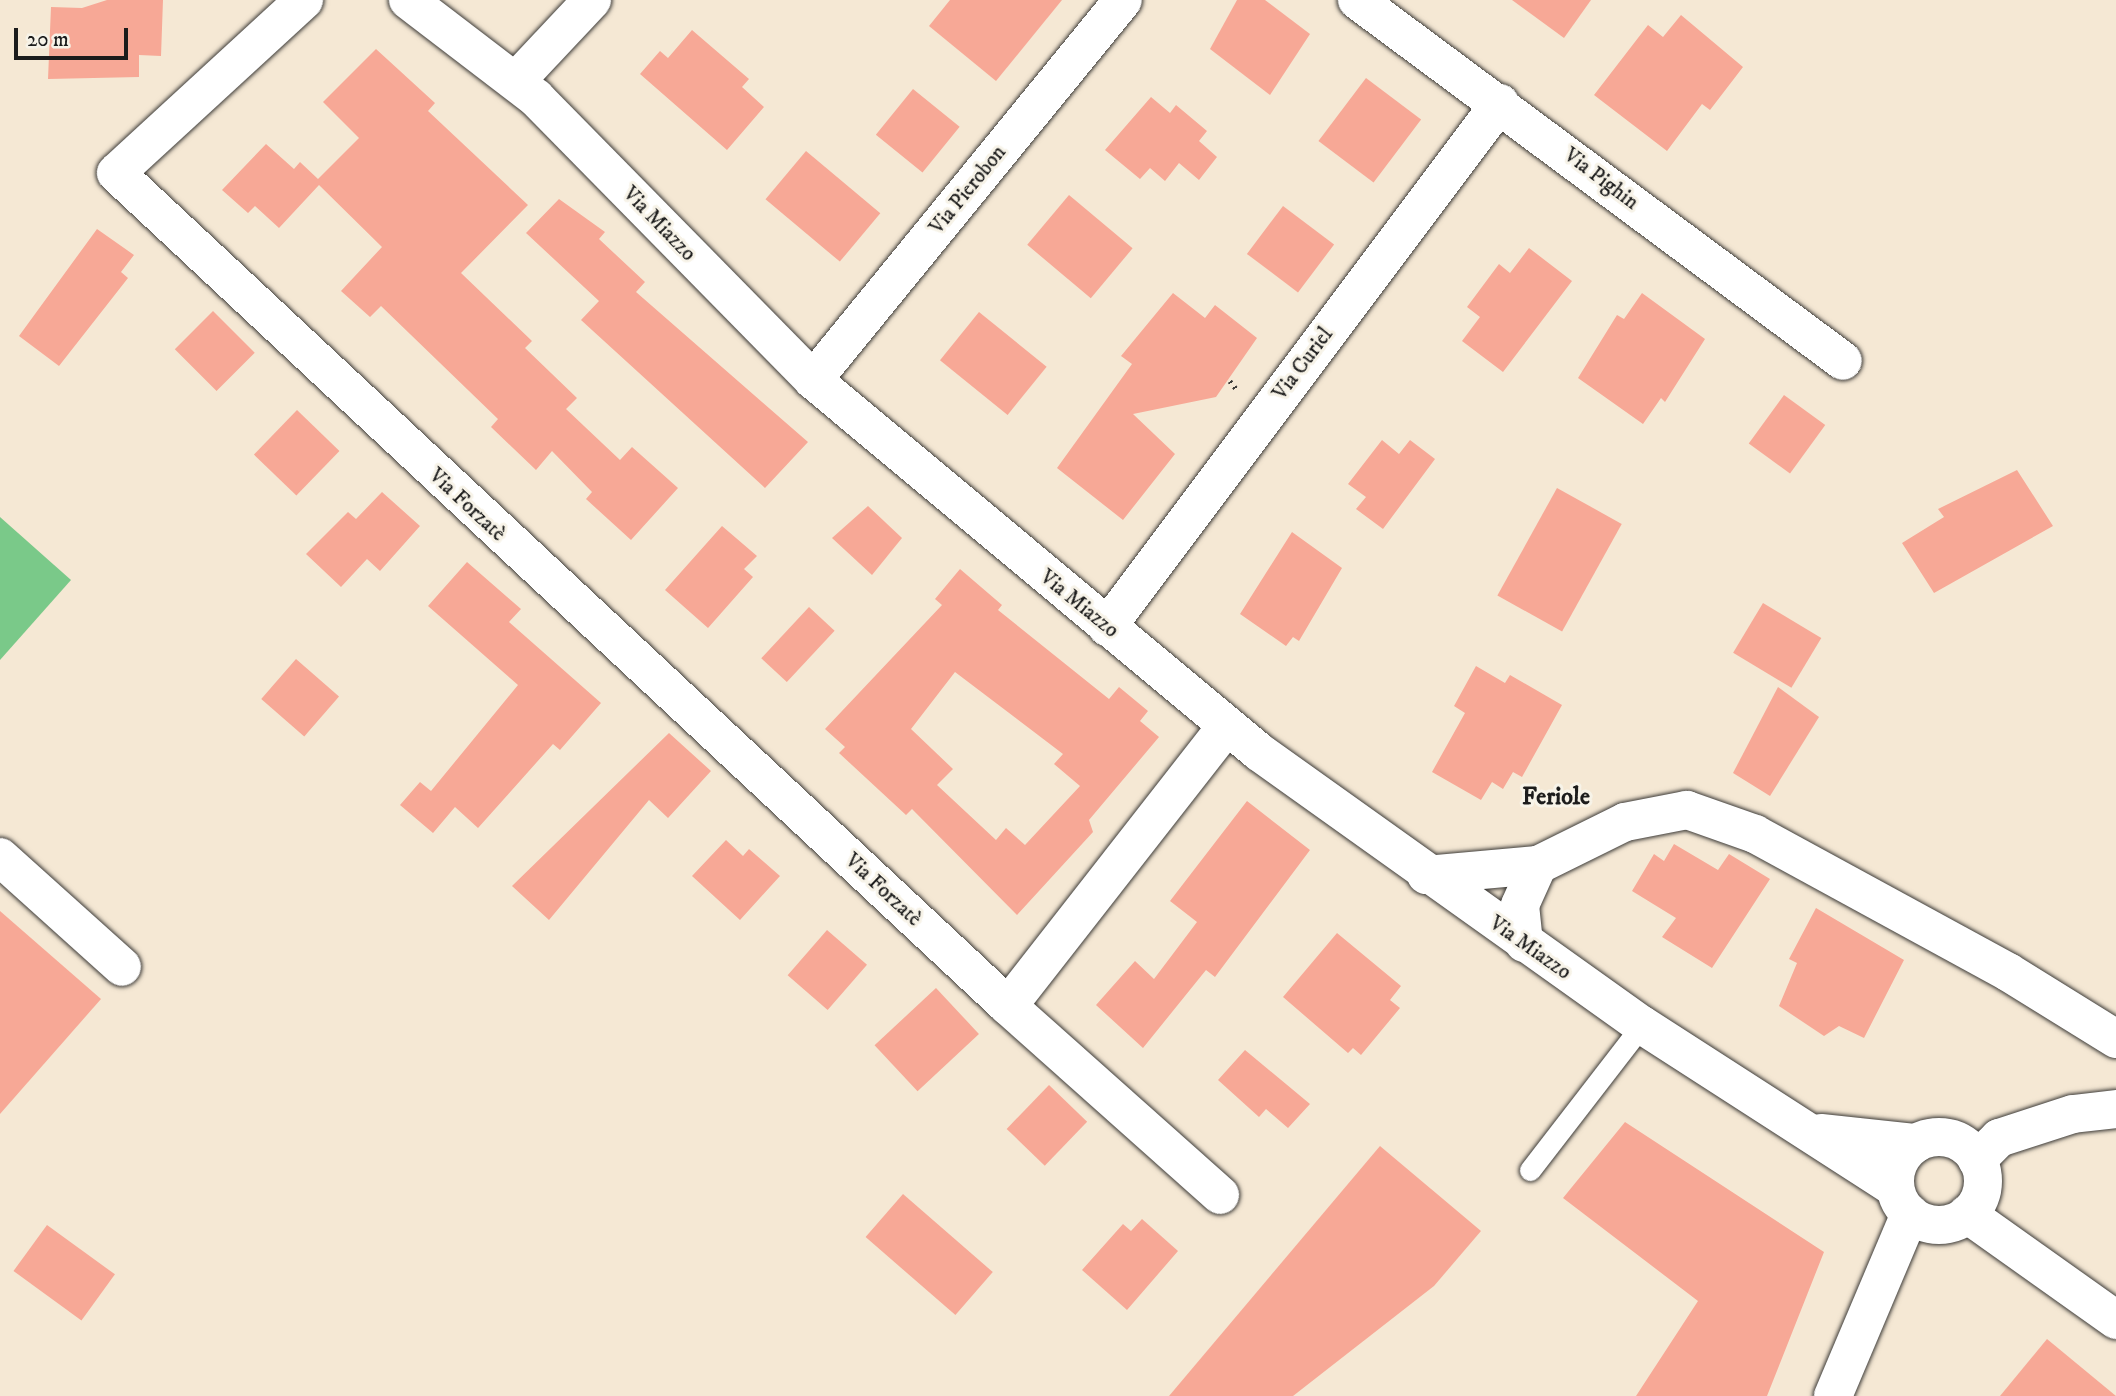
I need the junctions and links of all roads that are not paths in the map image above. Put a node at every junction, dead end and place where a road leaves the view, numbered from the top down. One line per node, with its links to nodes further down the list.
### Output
1 (304, 0): 17 (street, Via Forzatè)
2 (408, 0): 6 (street, Via Miazzo)
3 (593, 0): 6 (street)
4 (1124, 0): 9 (street, Via Pierobon)
5 (1357, 0): 7 (street, Via Pighin)
6 (516, 81): 9 (street, Via Miazzo)
7 (1500, 103): 8 (street, Via Pighin); 10 (street, Via Curiel)
8 (1843, 361)
9 (813, 380): 10 (street, Via Miazzo)
10 (1107, 627): 11 (street, Via Miazzo)
11 (1227, 726): 14 (street, Via Miazzo); 17 (street)
12 (0, 858): 16 (street)
13 (1538, 865): 14 (street); 15 (street); 19 (street)
14 (1426, 875): 15 (street, Via Miazzo)
15 (1524, 943): 18 (street, Via Miazzo)
16 (122, 967)
17 (1009, 1006): 25 (street, Via Forzatè)
18 (1642, 1026): 21 (street, Via Miazzo); 24 (lane)
19 (2116, 1039)
20 (2116, 1109): 23 (street)
21 (1812, 1132): 22 (street, Via Miazzo); 26 (street, Via Miazzo)
22 (1916, 1143): 23 (street, Via Miazzo); 26 (street)
23 (1977, 1160): 27 (street)
24 (1530, 1170)
25 (1220, 1195)
26 (1903, 1201): 27 (street, Via Miazzo); 29 (street)
27 (1967, 1214): 28 (street)
28 (2116, 1320)
29 (1833, 1396)

